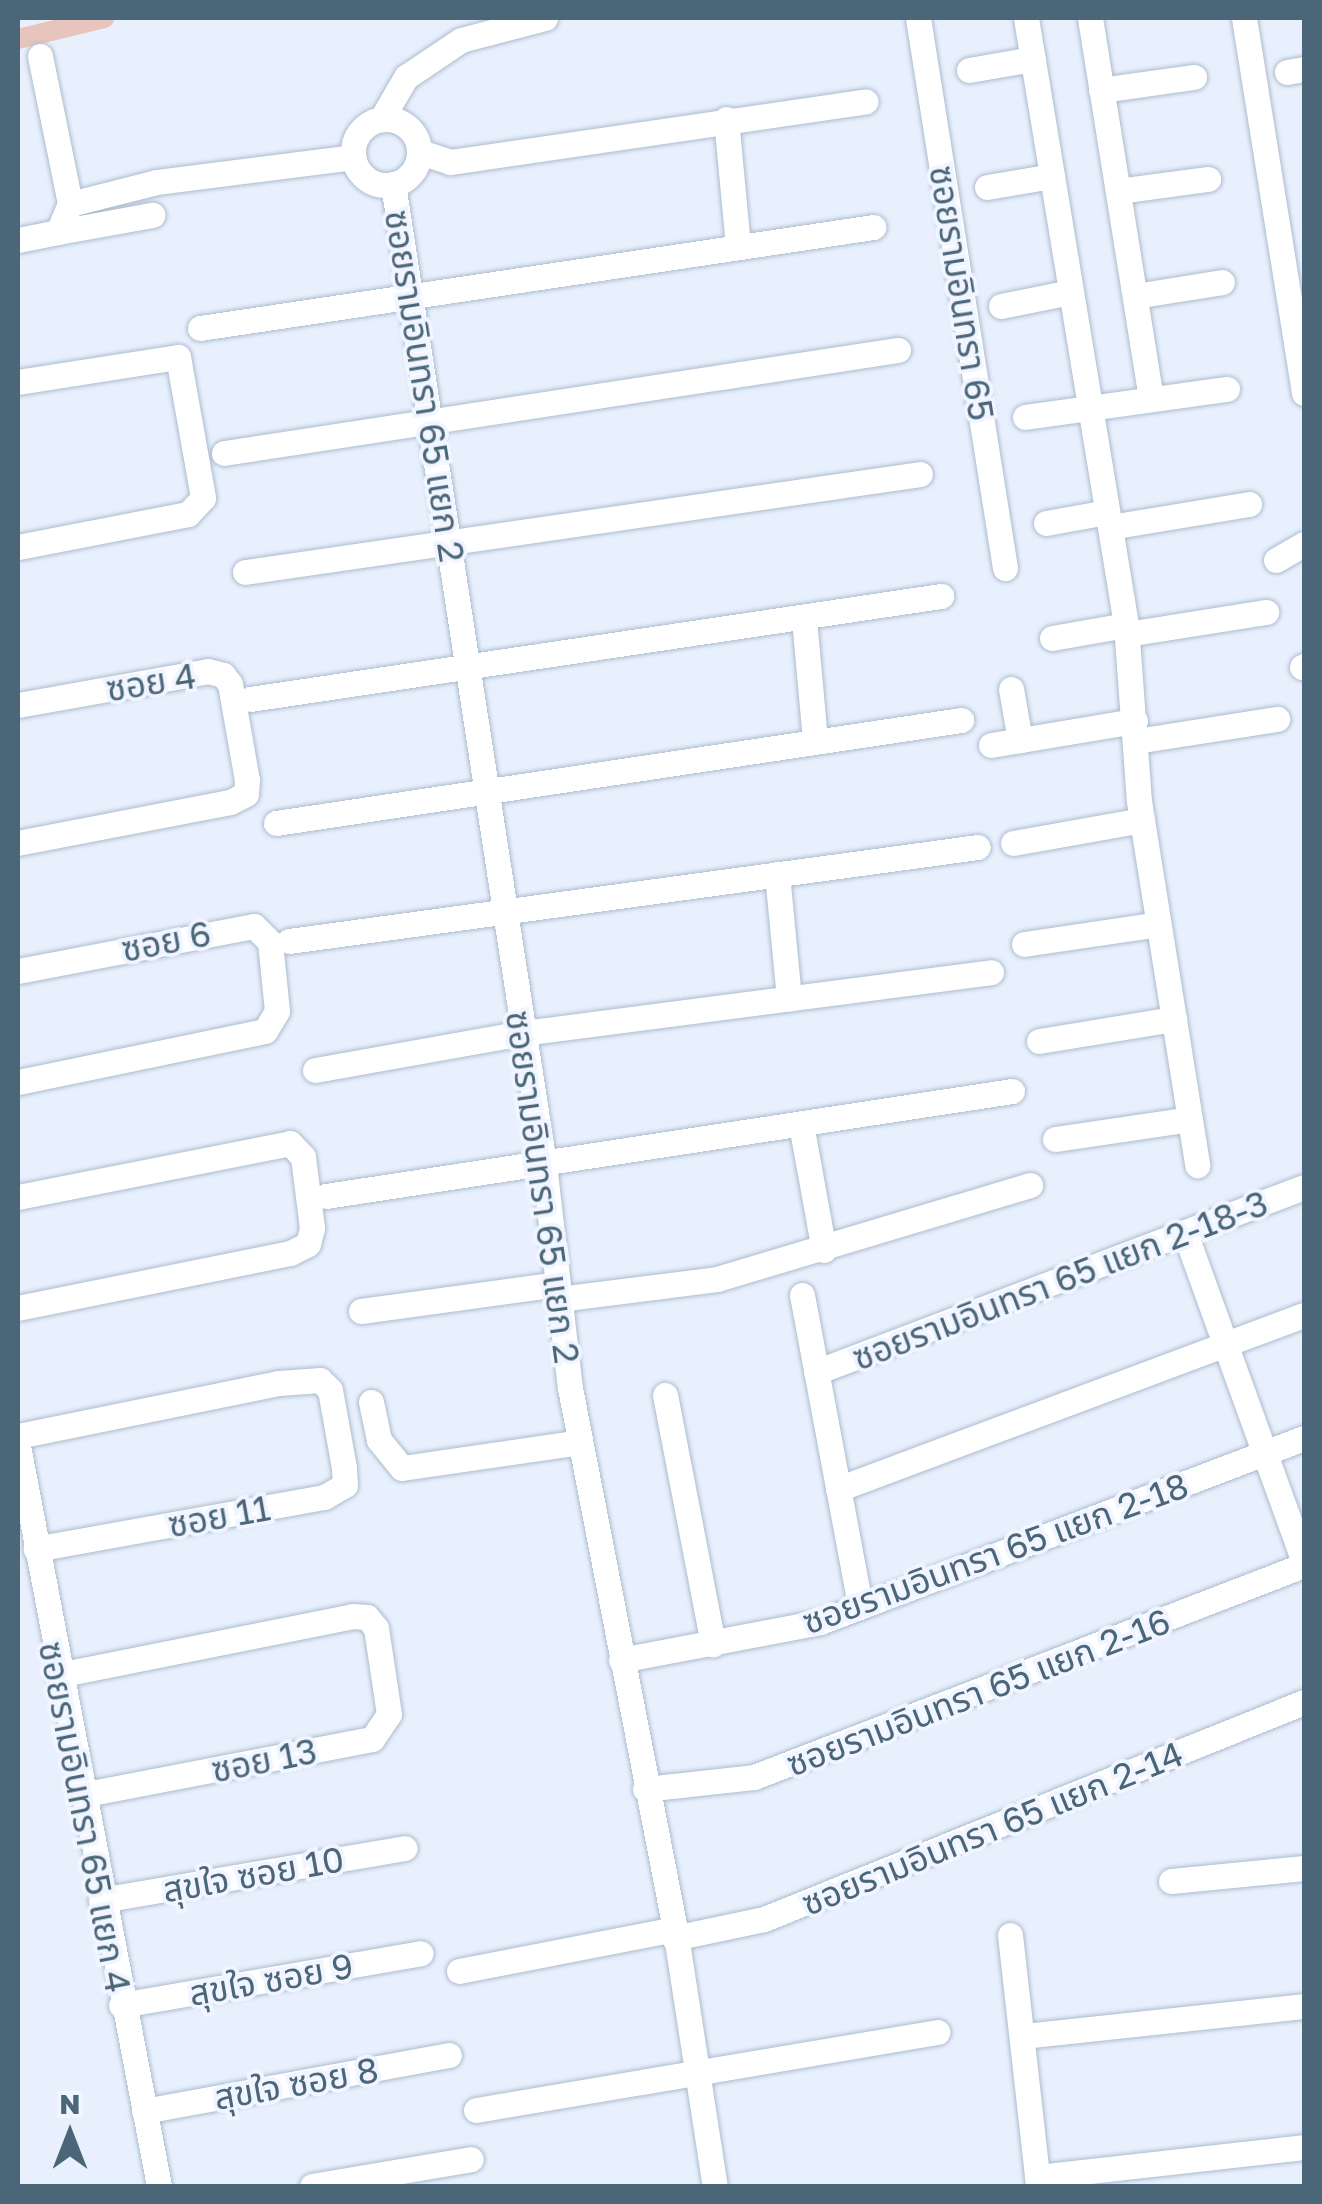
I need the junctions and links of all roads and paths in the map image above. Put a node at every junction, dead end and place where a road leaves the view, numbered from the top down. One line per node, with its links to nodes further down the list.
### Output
1 (918, 18): 50 (street, ซอยรามอินทรา 65)
2 (1026, 18): 7 (street)
3 (1090, 18): 10 (street)
4 (1244, 18): 36 (street)
5 (530, 19): 12 (street)
6 (40, 56): 21 (street)
7 (1032, 59): 8 (street); 16 (street)
8 (969, 70)
9 (1194, 78): 10 (street)
10 (1101, 90): 20 (street)
11 (866, 101): 13 (street)
12 (382, 118): 14 (street); 15 (street)
13 (726, 119): 14 (street); 26 (street)
14 (420, 152): 18 (street)
15 (353, 157): 18 (street); 21 (street)
16 (1052, 176): 19 (street); 28 (street)
17 (1208, 179): 20 (street)
18 (393, 184): 29 (street, ซอยรามอินทรา 65 แยก 2)
19 (986, 187)
20 (1118, 191): 30 (street)
21 (70, 204): 24 (street)
22 (152, 215): 24 (street)
23 (873, 228): 26 (street)
24 (58, 232): 25 (street)
25 (18, 240)
26 (738, 245): 29 (street)
27 (1222, 282): 30 (street)
28 (1071, 292): 31 (street); 38 (street)
29 (413, 294): 32 (street); 40 (street, ซอยรามอินทรา 65 แยก 2)
30 (1135, 296): 37 (street)
31 (1001, 306)
32 (200, 328)
33 (898, 350): 40 (street)
34 (18, 382): 48 (street)
35 (1227, 390): 37 (street)
36 (1304, 393)
37 (1151, 399): 38 (street)
38 (1090, 407): 39 (street); 44 (street)
39 (1025, 417)
40 (432, 420): 41 (street); 46 (street, ซอยรามอินทรา 65 แยก 2)
41 (224, 453)
42 (920, 474): 46 (street)
43 (1249, 504): 44 (street)
44 (1108, 520): 45 (street); 55 (street)
45 (1046, 523)
46 (451, 542): 51 (street); 57 (street, ซอยรามอินทรา 65 แยก 2)
47 (1304, 544): 49 (street)
48 (18, 547)
49 (1276, 560)
50 (1005, 568)
51 (244, 572)
52 (941, 596): 54 (street)
53 (1266, 612): 55 (street)
54 (804, 619): 57 (street); 64 (street)
55 (1126, 630): 56 (street); 63 (street)
56 (1052, 638)
57 (470, 666): 59 (street); 67 (street, ซอยรามอินทรา 65 แยก 2)
58 (1011, 690): 65 (street)
59 (250, 699)
60 (18, 705): 70 (street, ซอย 4)
61 (1277, 719): 63 (street)
62 (961, 720): 64 (street)
63 (1135, 731): 65 (street); 68 (street)
64 (816, 740): 67 (street)
65 (1020, 740): 66 (street)
66 (991, 745)
67 (484, 789): 69 (street); 74 (street, ซอยรามอินทรา 65 แยก 2)
68 (1142, 820): 71 (street); 75 (street)
69 (276, 824)
70 (18, 843)
71 (1013, 843)
72 (978, 847): 73 (street)
73 (777, 874): 74 (street); 80 (street)
74 (502, 912): 76 (street); 82 (street, ซอยรามอินทรา 65 แยก 2)
75 (1159, 924): 77 (street); 81 (street)
76 (289, 941)
77 (1024, 944)
78 (18, 970): 85 (street, ซอย 6)
79 (990, 972): 80 (street)
80 (789, 998): 82 (street)
81 (1174, 1020): 83 (street); 87 (street)
82 (523, 1033): 84 (street); 90 (street, ซอยรามอินทรา 65 แยก 2)
83 (1039, 1041)
84 (316, 1070)
85 (18, 1082)
86 (1012, 1091): 88 (street)
87 (1190, 1119): 89 (street); 91 (street)
88 (801, 1124): 90 (street); 97 (street)
89 (1055, 1139)
90 (544, 1164): 94 (street); 98 (street, ซอยรามอินทรา 65 แยก 2)
91 (1197, 1164)
92 (1030, 1184): 97 (street)
93 (1304, 1187): 96 (street, ซอยรามอินทรา 65 แยก 2-18-3)
94 (317, 1195): 95 (street); 100 (street)
95 (18, 1197)
96 (1185, 1233): 103 (street); 104 (street, ซอยรามอินทรา 65 แยก 2-18-3)
97 (824, 1250): 98 (street)
98 (558, 1292): 101 (street); 109 (street, ซอยรามอินทรา 65 แยก 2)
99 (802, 1295): 104 (street)
100 (18, 1308)
101 (361, 1311)
102 (1304, 1315): 103 (street)
103 (1226, 1342): 111 (street); 112 (street)
104 (816, 1372): 112 (street)
105 (665, 1395): 116 (street)
106 (371, 1402): 109 (street)
107 (18, 1436): 113 (street, ซอย 11)
108 (1304, 1438): 111 (street, ซอยรามอินทรา 65 แยก 2-18)
109 (580, 1442): 117 (street, ซอยรามอินทรา 65 แยก 2)
110 (18, 1446): 113 (street, ซอยรามอินทรา 65 แยก 4)
111 (1265, 1454): 114 (street); 115 (street, ซอยรามอินทรา 65 แยก 2-18)
112 (838, 1490): 115 (street)
113 (36, 1549): 118 (street, ซอยรามอินทรา 65 แยก 4)
114 (1304, 1563): 120 (street, ซอยรามอินทรา 65 แยก 2-16)
115 (860, 1606): 116 (street, ซอยรามอินทรา 65 แยก 2-18)
116 (713, 1644): 117 (street, ซอยรามอินทรา 65 แยก 2-18)
117 (622, 1660): 120 (street, ซอยรามอินทรา 65 แยก 2)
118 (58, 1675): 121 (street, ซอยรามอินทรา 65 แยก 4); 121 (street, ซอย 13)
119 (1304, 1702): 126 (street, ซอยรามอินทรา 65 แยก 2-14)
120 (645, 1789): 126 (street, ซอยรามอินทรา 65 แยก 2)
121 (81, 1795): 125 (street, ซอยรามอินทรา 65 แยก 4)
122 (405, 1848): 125 (street, สุขใจ ซอย 10)
123 (1304, 1868): 124 (street)
124 (1171, 1881)
125 (101, 1900): 130 (street, ซอยรามอินทรา 65 แยก 4)
126 (674, 1934): 129 (street, ซอยรามอินทรา 65 แยก 2-14); 135 (street, ซอยรามอินทรา 65 แยก 2)
127 (1010, 1935): 133 (street)
128 (421, 1953): 130 (street, สุขใจ ซอย 9)
129 (459, 1971)
130 (121, 2006): 137 (street, ซอยรามอินทรา 65 แยก 4)
131 (1304, 2006): 133 (street)
132 (937, 2032): 135 (street)
133 (1023, 2036): 140 (street)
134 (449, 2055): 137 (street, สุขใจ ซอย 8)
135 (697, 2070): 136 (street); 143 (street, ซอยรามอินทรา 65 แยก 2)
136 (476, 2110)
137 (144, 2111): 141 (street, ซอยรามอินทรา 65 แยก 4)
138 (1304, 2147): 140 (street)
139 (471, 2159): 142 (street)
140 (1038, 2182)
141 (160, 2186)
142 (312, 2186)
143 (715, 2186)

